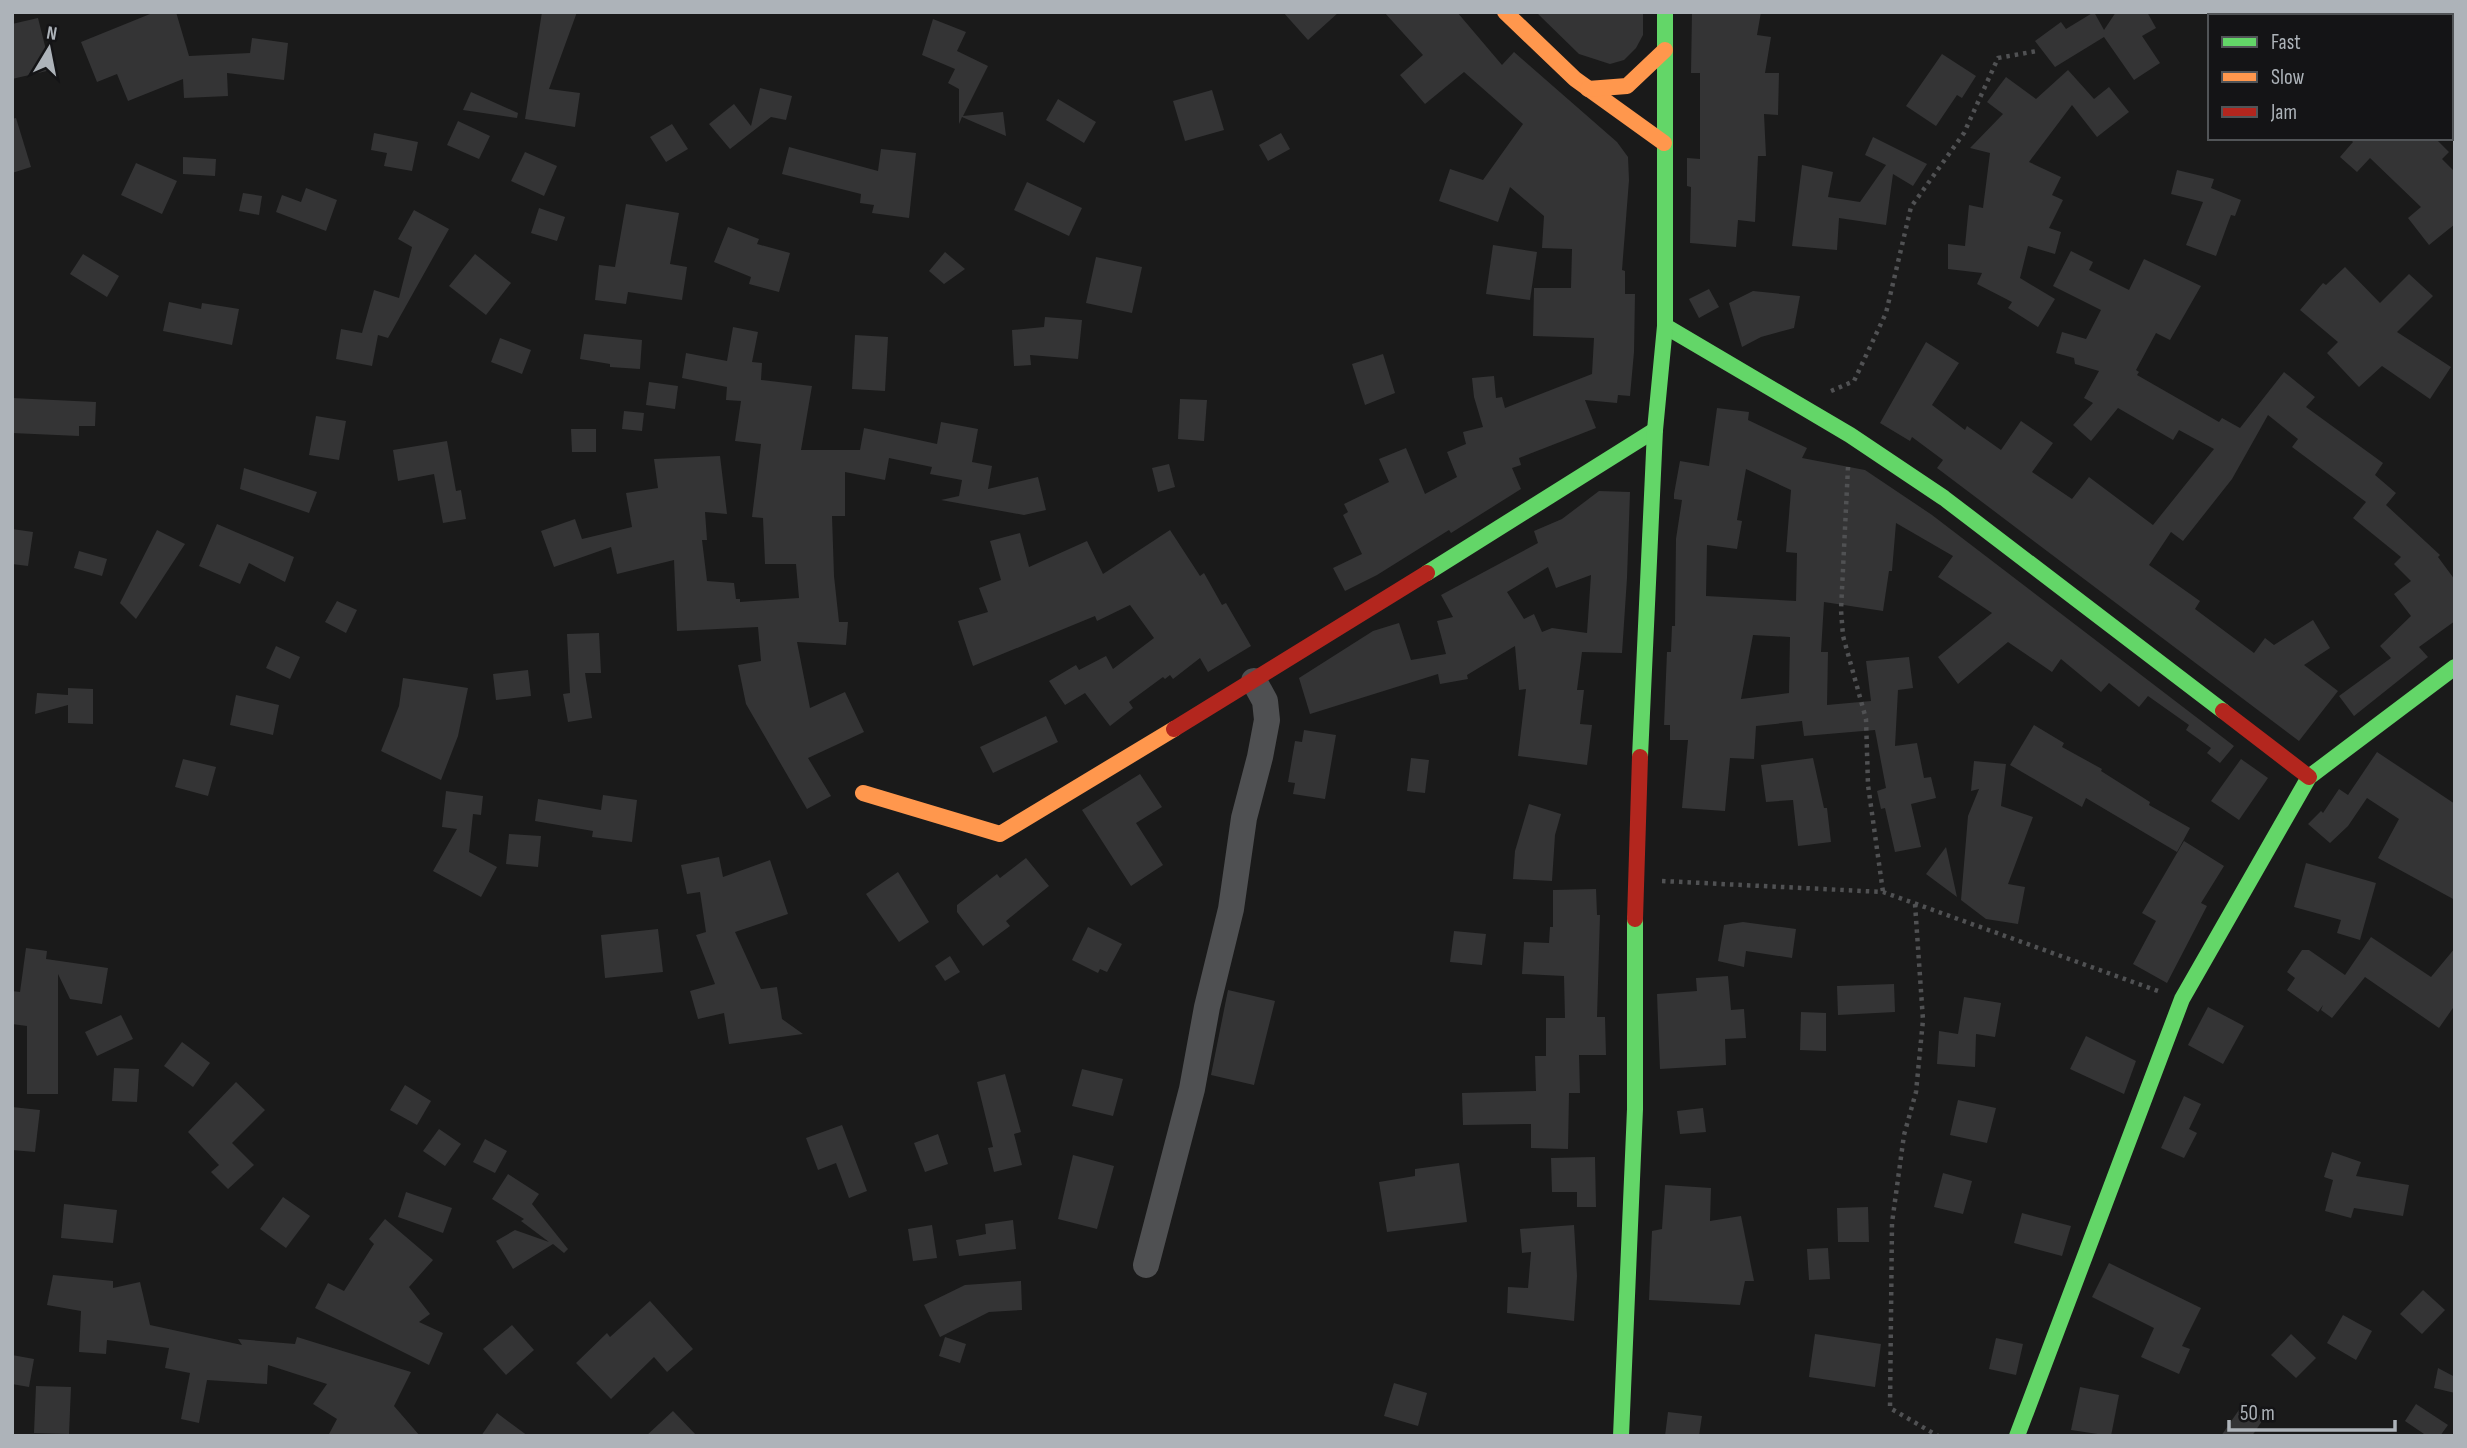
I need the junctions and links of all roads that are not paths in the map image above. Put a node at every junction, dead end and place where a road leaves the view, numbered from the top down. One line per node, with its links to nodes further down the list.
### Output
1 (1505, 12): 4 (main road)
2 (1665, 12): 3 (main road)
3 (1665, 50): 4 (main road); 5 (main road)
4 (1588, 89): 5 (main road)
5 (1664, 143): 6 (main road)
6 (1665, 326): 7 (main road); 10 (main road)
7 (1655, 430): 9 (main road); 13 (main road)
8 (2455, 667): 10 (main road)
9 (1254, 681): 11 (main road); 12 (street)
10 (2309, 777): 14 (main road)
11 (863, 793)
12 (1146, 1265)
13 (1621, 1436)
14 (2017, 1436)

